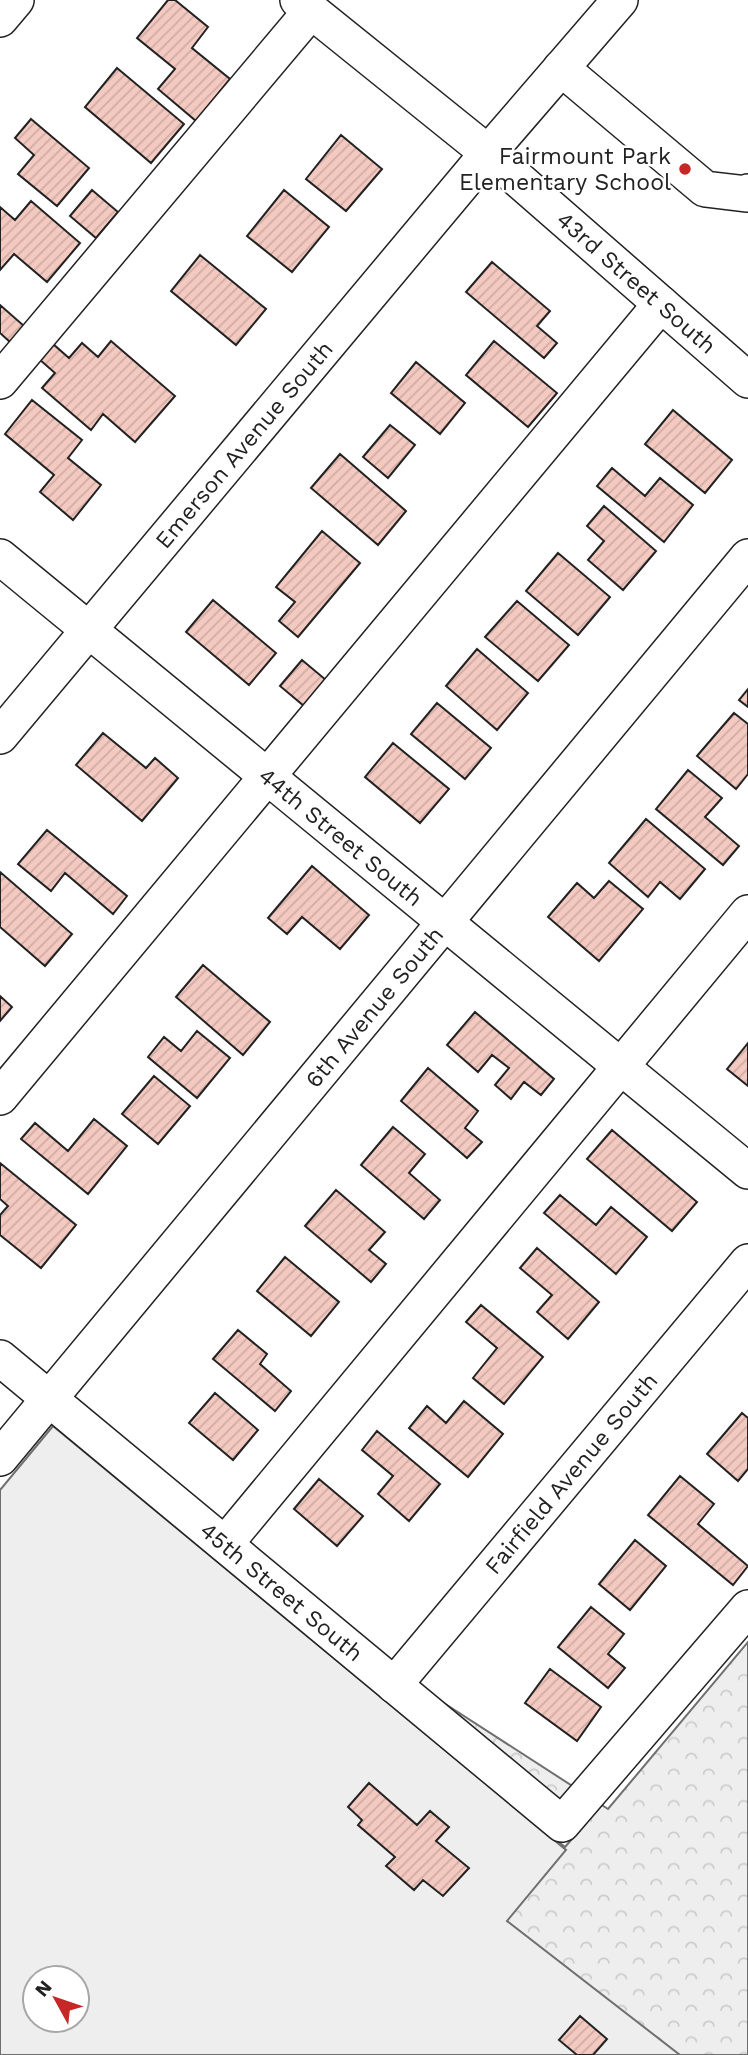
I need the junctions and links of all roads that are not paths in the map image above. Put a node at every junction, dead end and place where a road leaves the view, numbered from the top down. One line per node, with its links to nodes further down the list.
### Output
1 (16, 0): 4 (street)
2 (620, 0): 5 (street, Emerson Avenue South)
3 (305, 5): 6 (street, 43rd Street South); 10 (street)
4 (0, 19)
5 (561, 68): 6 (street, Emerson Avenue South); 7 (street)
6 (488, 153): 8 (street, 43rd Street South); 13 (street, Emerson Avenue South)
7 (748, 192)
8 (661, 304): 9 (street, 43rd Street South); 15 (street)
9 (748, 380)
10 (0, 382)
11 (748, 556): 17 (street, 6th Avenue South)
12 (0, 557): 13 (street, 44th Street South)
13 (89, 630): 14 (street, Emerson Avenue South); 15 (street, 44th Street South)
14 (0, 736)
15 (267, 777): 17 (street, 44th Street South); 19 (street)
16 (748, 913): 18 (street)
17 (445, 922): 18 (street, 44th Street South); 23 (street, 6th Avenue South)
18 (621, 1067): 20 (street, 44th Street South); 25 (street)
19 (0, 1097)
20 (748, 1171)
21 (748, 1262): 27 (street, Fairfield Avenue South)
22 (0, 1358): 23 (street, 45th Street South)
23 (49, 1399): 24 (street, 6th Avenue South); 25 (street, 45th Street South)
24 (0, 1458)
25 (225, 1544): 27 (street, 45th Street South)
26 (748, 1608): 27 (street, 45th Street South)
27 (394, 1685)

